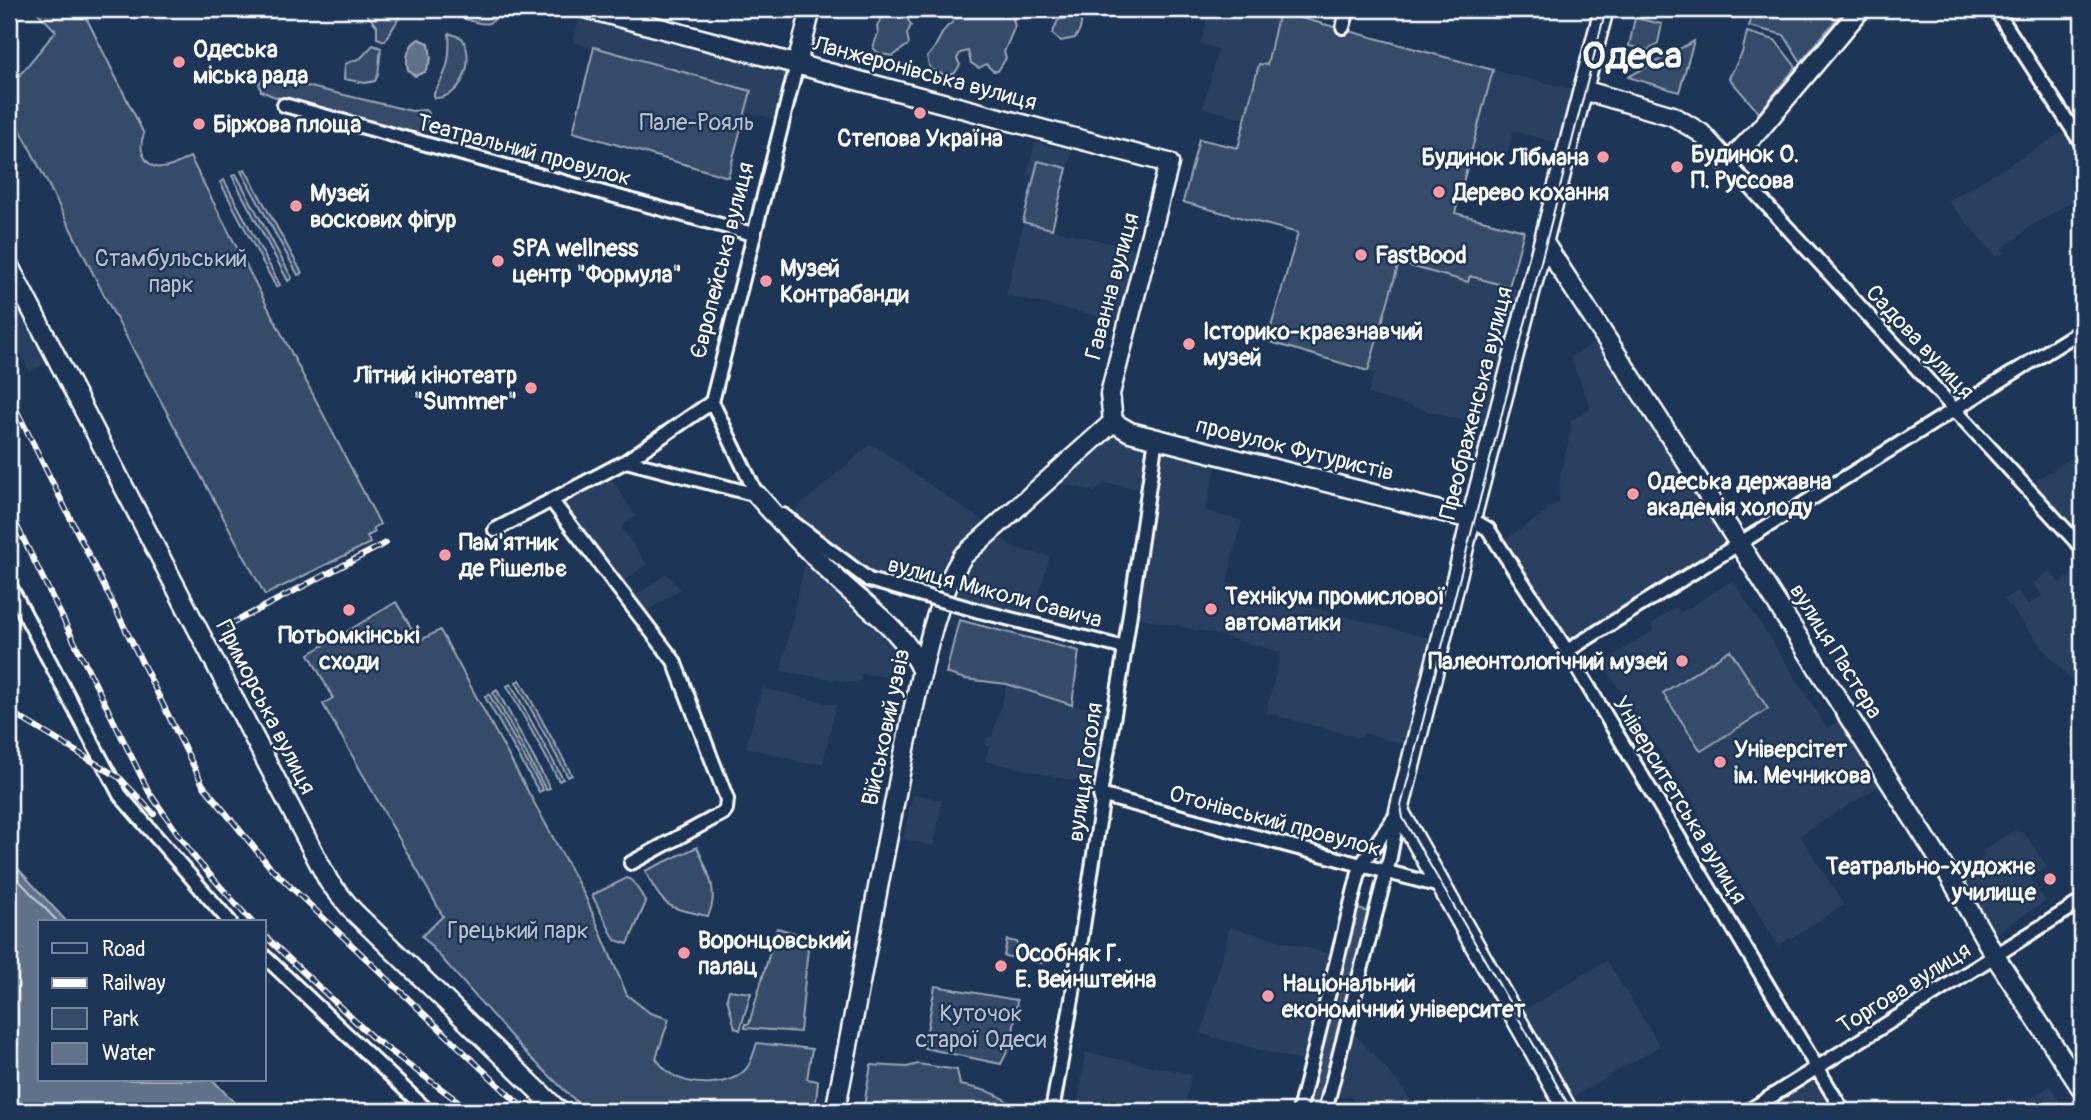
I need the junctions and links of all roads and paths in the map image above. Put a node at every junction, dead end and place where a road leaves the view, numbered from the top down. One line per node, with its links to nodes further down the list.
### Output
1 (588, 9): 8 (street, Ланжеронівська вулиця)
2 (811, 9): 8 (street, Європейська вулиця)
3 (1348, 9): 7 (street)
4 (1604, 9): 9 (street, Преображенська вулиця)
5 (1861, 9): 13 (street)
6 (1995, 9): 11 (street)
7 (1343, 27)
8 (797, 64): 12 (street, Ланжеронівська вулиця); 14 (street, Європейська вулиця)
9 (1583, 90): 13 (street); 15 (street, Преображенська вулиця)
10 (284, 105): 14 (street, Театральний провулок)
11 (2082, 144)
12 (1169, 163): 20 (street, Гаванна вулиця)
13 (1728, 163): 19 (street, Садова вулиця)
14 (753, 234): 18 (street, Європейська вулиця)
15 (1544, 243): 25 (street, Преображенська вулиця); 27 (street, вулиця Пастера)
16 (9, 266): 46 (street, Приморська вулиця)
17 (2082, 330): 19 (street)
18 (712, 402): 22 (street); 23 (street)
19 (1955, 410): 27 (street); 28 (street, Садова вулиця)
20 (1113, 422): 21 (street, провулок Футуристів); 32 (street, Військовий узвіз)
21 (1156, 438): 25 (street, провулок Футуристів); 30 (street, вулиця Гоголя)
22 (626, 461): 23 (street); 24 (street)
23 (757, 495): 30 (street, вулиця Миколи Савича, bridge); 32 (street)
24 (551, 500): 26 (street); 35 (street)
25 (1469, 518): 31 (street, Університетська вулиця); 34 (street, Преображенська вулиця)
26 (495, 530)
27 (1738, 545): 31 (street); 41 (street, вулиця Пастера)
28 (2082, 548)
29 (9, 584): 40 (street)
30 (1125, 648): 33 (street, вулиця Гоголя)
31 (1567, 651): 43 (street, Університетська вулиця)
32 (922, 672): 47 (street, Військовий узвіз)
33 (1100, 795): 36 (street, Отонівський провулок); 48 (street, вулиця Гоголя)
34 (1399, 811): 36 (street, Преображенська вулиця); 37 (street, Преображенська вулиця); 38 (street)
35 (631, 863)
36 (1361, 865): 37 (street, Отонівський провулок); 49 (street, Преображенська вулиця)
37 (1386, 872): 38 (street, Отонівський провулок); 50 (street, Преображенська вулиця)
38 (1440, 886): 51 (street)
39 (2082, 901): 41 (street, Торгова вулиця)
40 (228, 920)
41 (1995, 956): 43 (street, Торгова вулиця); 44 (street, вулиця Пастера)
42 (266, 958): 45 (street)
43 (1816, 1069): 52 (street, Торгова вулиця); 53 (street, Університетська вулиця)
44 (2082, 1089)
45 (428, 1111)
46 (559, 1111)
47 (835, 1111)
48 (1052, 1111)
49 (1298, 1111)
50 (1325, 1111)
51 (1568, 1111)
52 (1748, 1111)
53 (1843, 1111)

